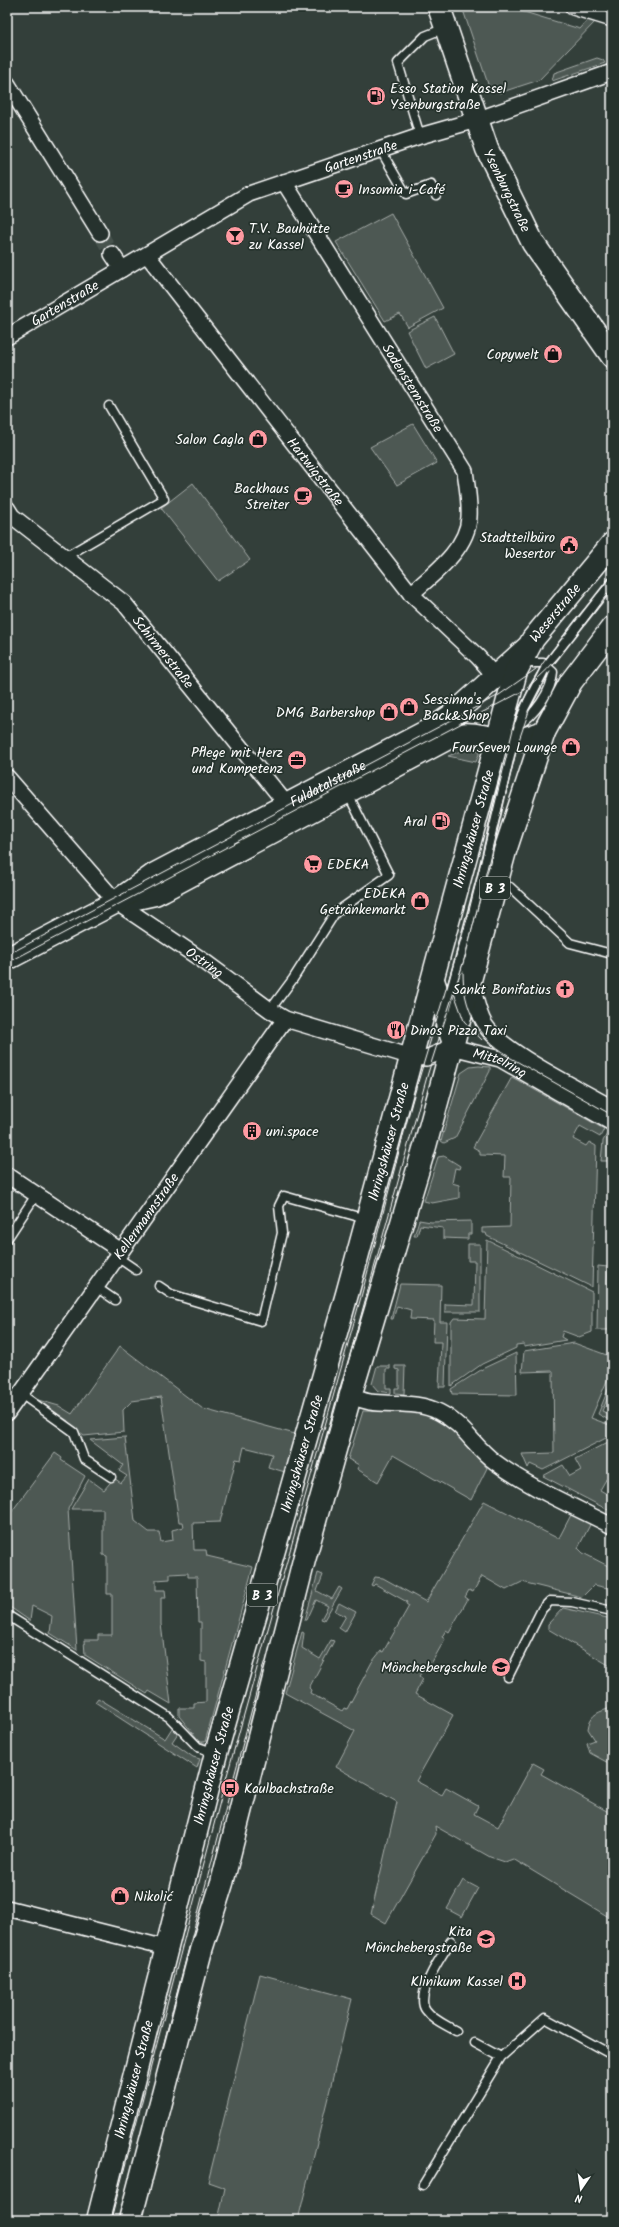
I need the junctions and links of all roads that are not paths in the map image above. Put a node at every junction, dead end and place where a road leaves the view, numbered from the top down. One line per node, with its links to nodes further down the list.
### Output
1 (439, 7): 4 (main road, Ysenburgstraße)
2 (573, 7): 3 (street)
3 (606, 14)
4 (446, 28): 7 (main road, Ysenburgstraße); 8 (lane)
5 (612, 72): 7 (street, Gartenstraße)
6 (7, 83): 12 (street)
7 (476, 120): 8 (street, Gartenstraße); 17 (main road, Ysenburgstraße)
8 (420, 136): 9 (street, Gartenstraße)
9 (380, 149): 10 (street, Gartenstraße); 11 (lane)
10 (284, 182): 14 (street, Gartenstraße); 23 (street, Sodensternstraße)
11 (436, 195)
12 (100, 233)
13 (112, 254): 15 (street)
14 (148, 256): 15 (street, Gartenstraße); 23 (street, Hartwigstraße)
15 (122, 269): 16 (street, Gartenstraße)
16 (7, 337)
17 (612, 356)
18 (109, 406): 21 (lane)
19 (7, 508): 21 (street, Schirmerstraße)
20 (612, 544): 25 (main road, Weserstraße)
21 (65, 556): 32 (street, Schirmerstraße)
22 (612, 582): 26 (lane)
23 (411, 594): 27 (street, Hartwigstraße)
24 (612, 628): 28 (main road, B 3)
25 (523, 656): 26 (lane); 27 (main road, Fuldatalstraße)
26 (548, 665): 29 (lane); 29 (lane)
27 (503, 682): 29 (main road, Ihringshäuser Straße / B 3); 31 (main road, Fuldatalstraße)
28 (544, 732): 29 (main road, Fuldatalstraße); 33 (main road, B 3)
29 (502, 734): 31 (main road, Fuldatalstraße); 35 (lane); 38 (main road, Ihringshäuser Straße / B 3)
30 (7, 777): 34 (street, Ostring)
31 (342, 785): 32 (main road, Fuldatalstraße); 40 (lane)
32 (293, 811): 34 (main road, Fuldatalstraße)
33 (496, 884): 37 (lane); 39 (main road, B 3)
34 (116, 902): 36 (main road, Fuldatalstraße); 40 (street, Ostring)
35 (467, 934): 39 (lane); 42 (lane)
36 (11, 953)
37 (612, 954)
38 (434, 972): 42 (street); 44 (main road, Ihringshäuser Straße / B 3)
39 (471, 978): 43 (main road, B 3); 45 (street, Mittelring)
40 (270, 1010): 41 (street, Ostring)
41 (285, 1019): 44 (street, Ostring); 51 (street, Kellermannstraße)
42 (443, 1020): 43 (street)
43 (452, 1047): 44 (street, Ostring); 46 (street, Mittelring); 57 (main road, B 3)
44 (412, 1057): 49 (main road, Ihringshäuser Straße / B 3)
45 (612, 1108)
46 (612, 1123)
47 (7, 1175): 48 (street)
48 (36, 1195): 50 (lane); 51 (street)
49 (368, 1219): 54 (lane); 64 (main road, Ihringshäuser Straße / B 3)
50 (7, 1239)
51 (119, 1254): 52 (lane); 53 (street, Kellermannstraße)
52 (136, 1270)
53 (96, 1286): 55 (lane); 56 (street, Kellermannstraße)
54 (159, 1286)
55 (116, 1300)
56 (21, 1394): 58 (street, Kellermannstraße); 59 (lane)
57 (350, 1396): 60 (street); 74 (main road, B 3)
58 (7, 1413)
59 (111, 1477)
60 (612, 1526)
61 (612, 1611): 63 (lane)
62 (7, 1615): 64 (lane)
63 (508, 1677)
64 (216, 1753): 67 (main road, Ihringshäuser Straße / B 3)
65 (7, 1908): 67 (street)
66 (451, 1941): 68 (lane)
67 (166, 1948): 73 (main road, Ihringshäuser Straße / B 3)
68 (456, 2031)
69 (475, 2043): 71 (lane)
70 (612, 2055): 71 (lane)
71 (501, 2057): 72 (lane)
72 (423, 2185)
73 (98, 2220)
74 (130, 2220)

